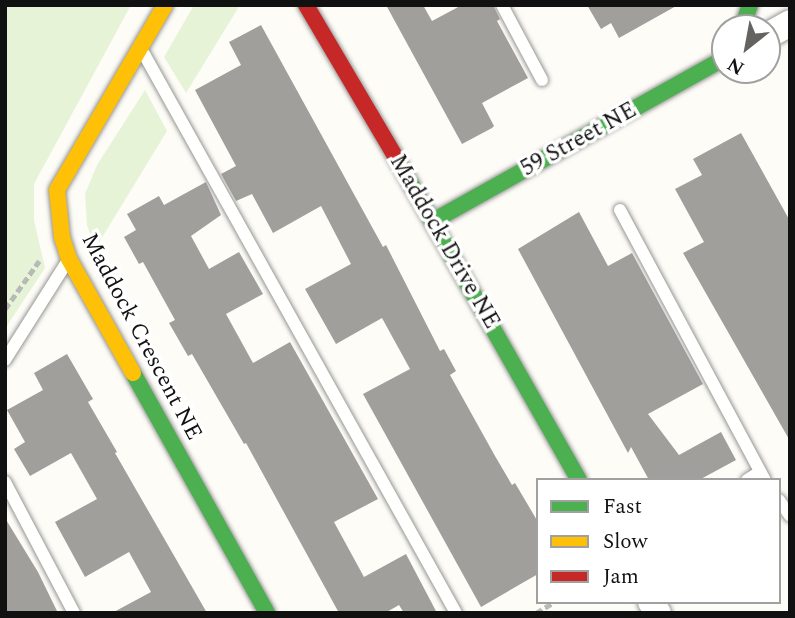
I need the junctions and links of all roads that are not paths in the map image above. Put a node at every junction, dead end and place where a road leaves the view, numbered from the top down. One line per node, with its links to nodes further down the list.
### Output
1 (165, 5): 4 (street, Maddock Crescent NE)
2 (306, 5): 8 (street, Maddock Drive NE)
3 (502, 5): 6 (lane)
4 (139, 46): 9 (street, Maddock Crescent NE); 16 (lane)
5 (711, 66): 8 (street, 59 Street NE)
6 (542, 80)
7 (620, 210): 11 (lane)
8 (433, 221): 12 (street, Maddock Drive NE)
9 (69, 259): 10 (lane); 15 (street, Maddock Crescent NE)
10 (5, 360)
11 (763, 476)
12 (578, 478)
13 (5, 482): 14 (lane)
14 (74, 613)
15 (267, 613)
16 (456, 613)

